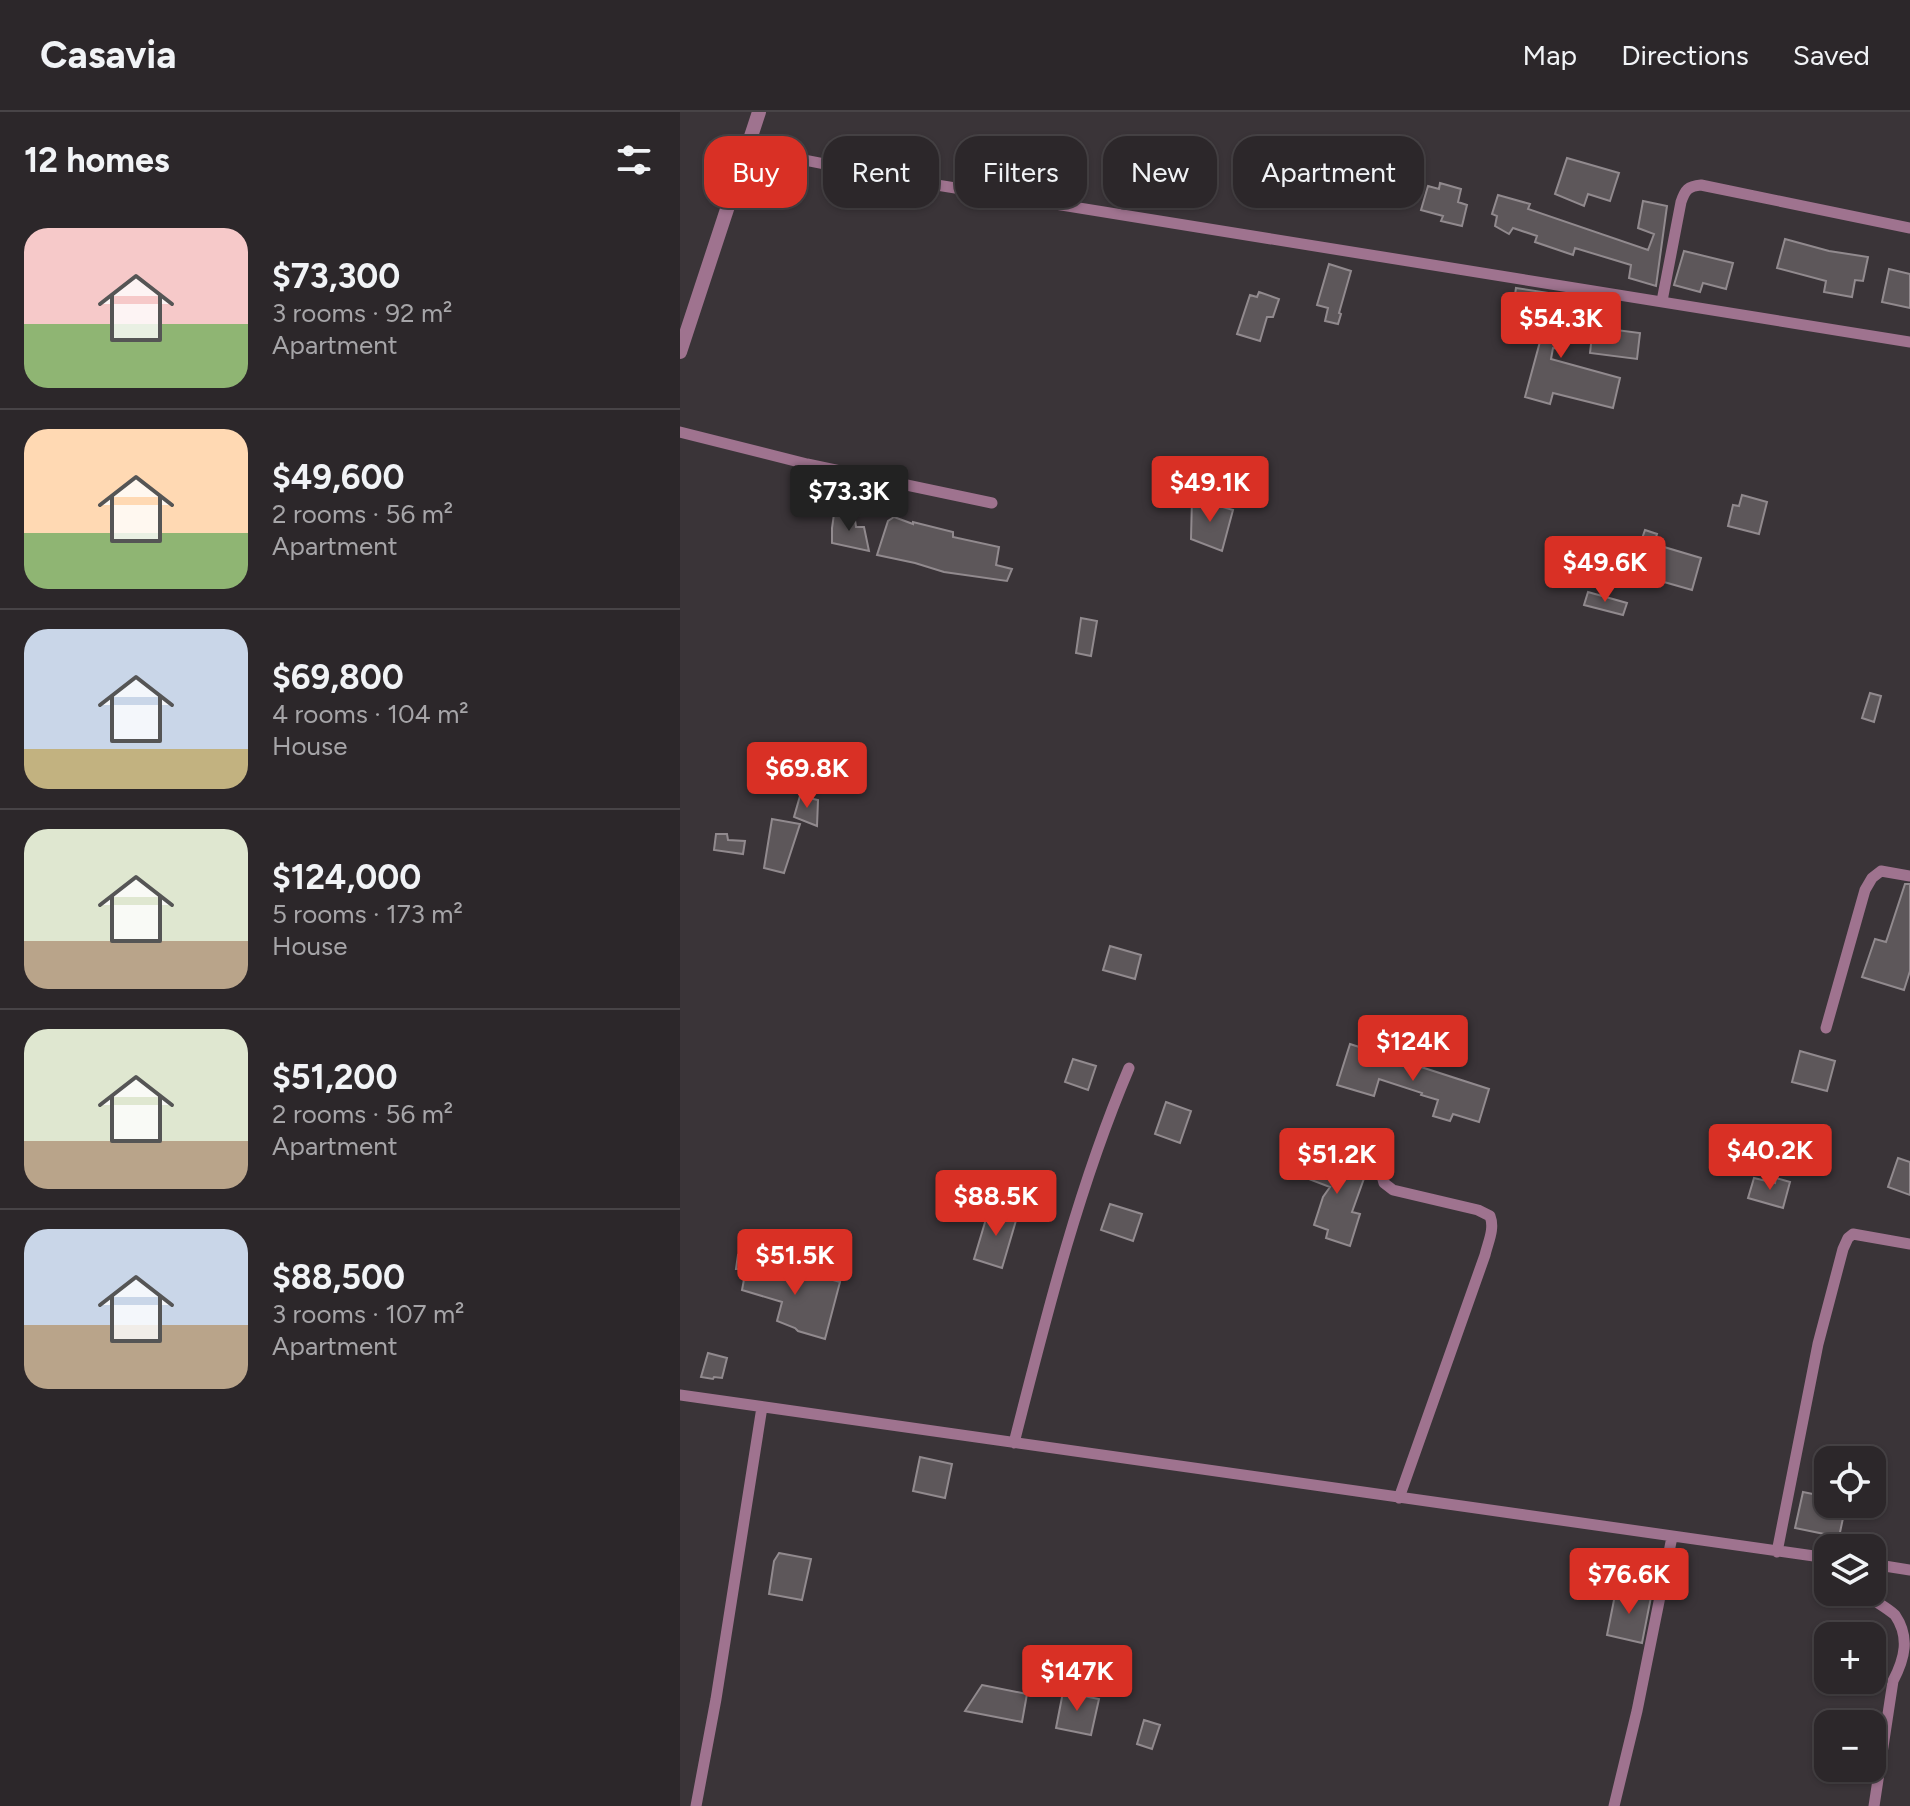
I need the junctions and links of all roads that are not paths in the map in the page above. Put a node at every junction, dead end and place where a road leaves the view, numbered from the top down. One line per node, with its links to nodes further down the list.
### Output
1 (759, 112): 2 (street)
2 (752, 136)
3 (807, 160): 6 (street)
4 (728, 208): 8 (street)
5 (1910, 228): 6 (street)
6 (1662, 301): 7 (street)
7 (1910, 342)
8 (680, 352)
9 (680, 432): 10 (street)
10 (992, 503)
11 (1910, 876): 12 (street)
12 (1826, 1028)
13 (1129, 1068): 18 (street)
14 (1380, 1169): 19 (street)
15 (1910, 1244): 21 (street)
16 (680, 1395): 17 (street)
17 (762, 1407): 18 (street); 26 (street)
18 (1014, 1443): 19 (street)
19 (1399, 1498): 20 (street)
20 (1672, 1537): 21 (street); 27 (street)
21 (1777, 1552): 22 (street)
22 (1814, 1556)
23 (1886, 1566): 24 (street)
24 (1910, 1570)
25 (1882, 1606): 28 (street)
26 (696, 1806)
27 (1614, 1806)
28 (1874, 1806)

